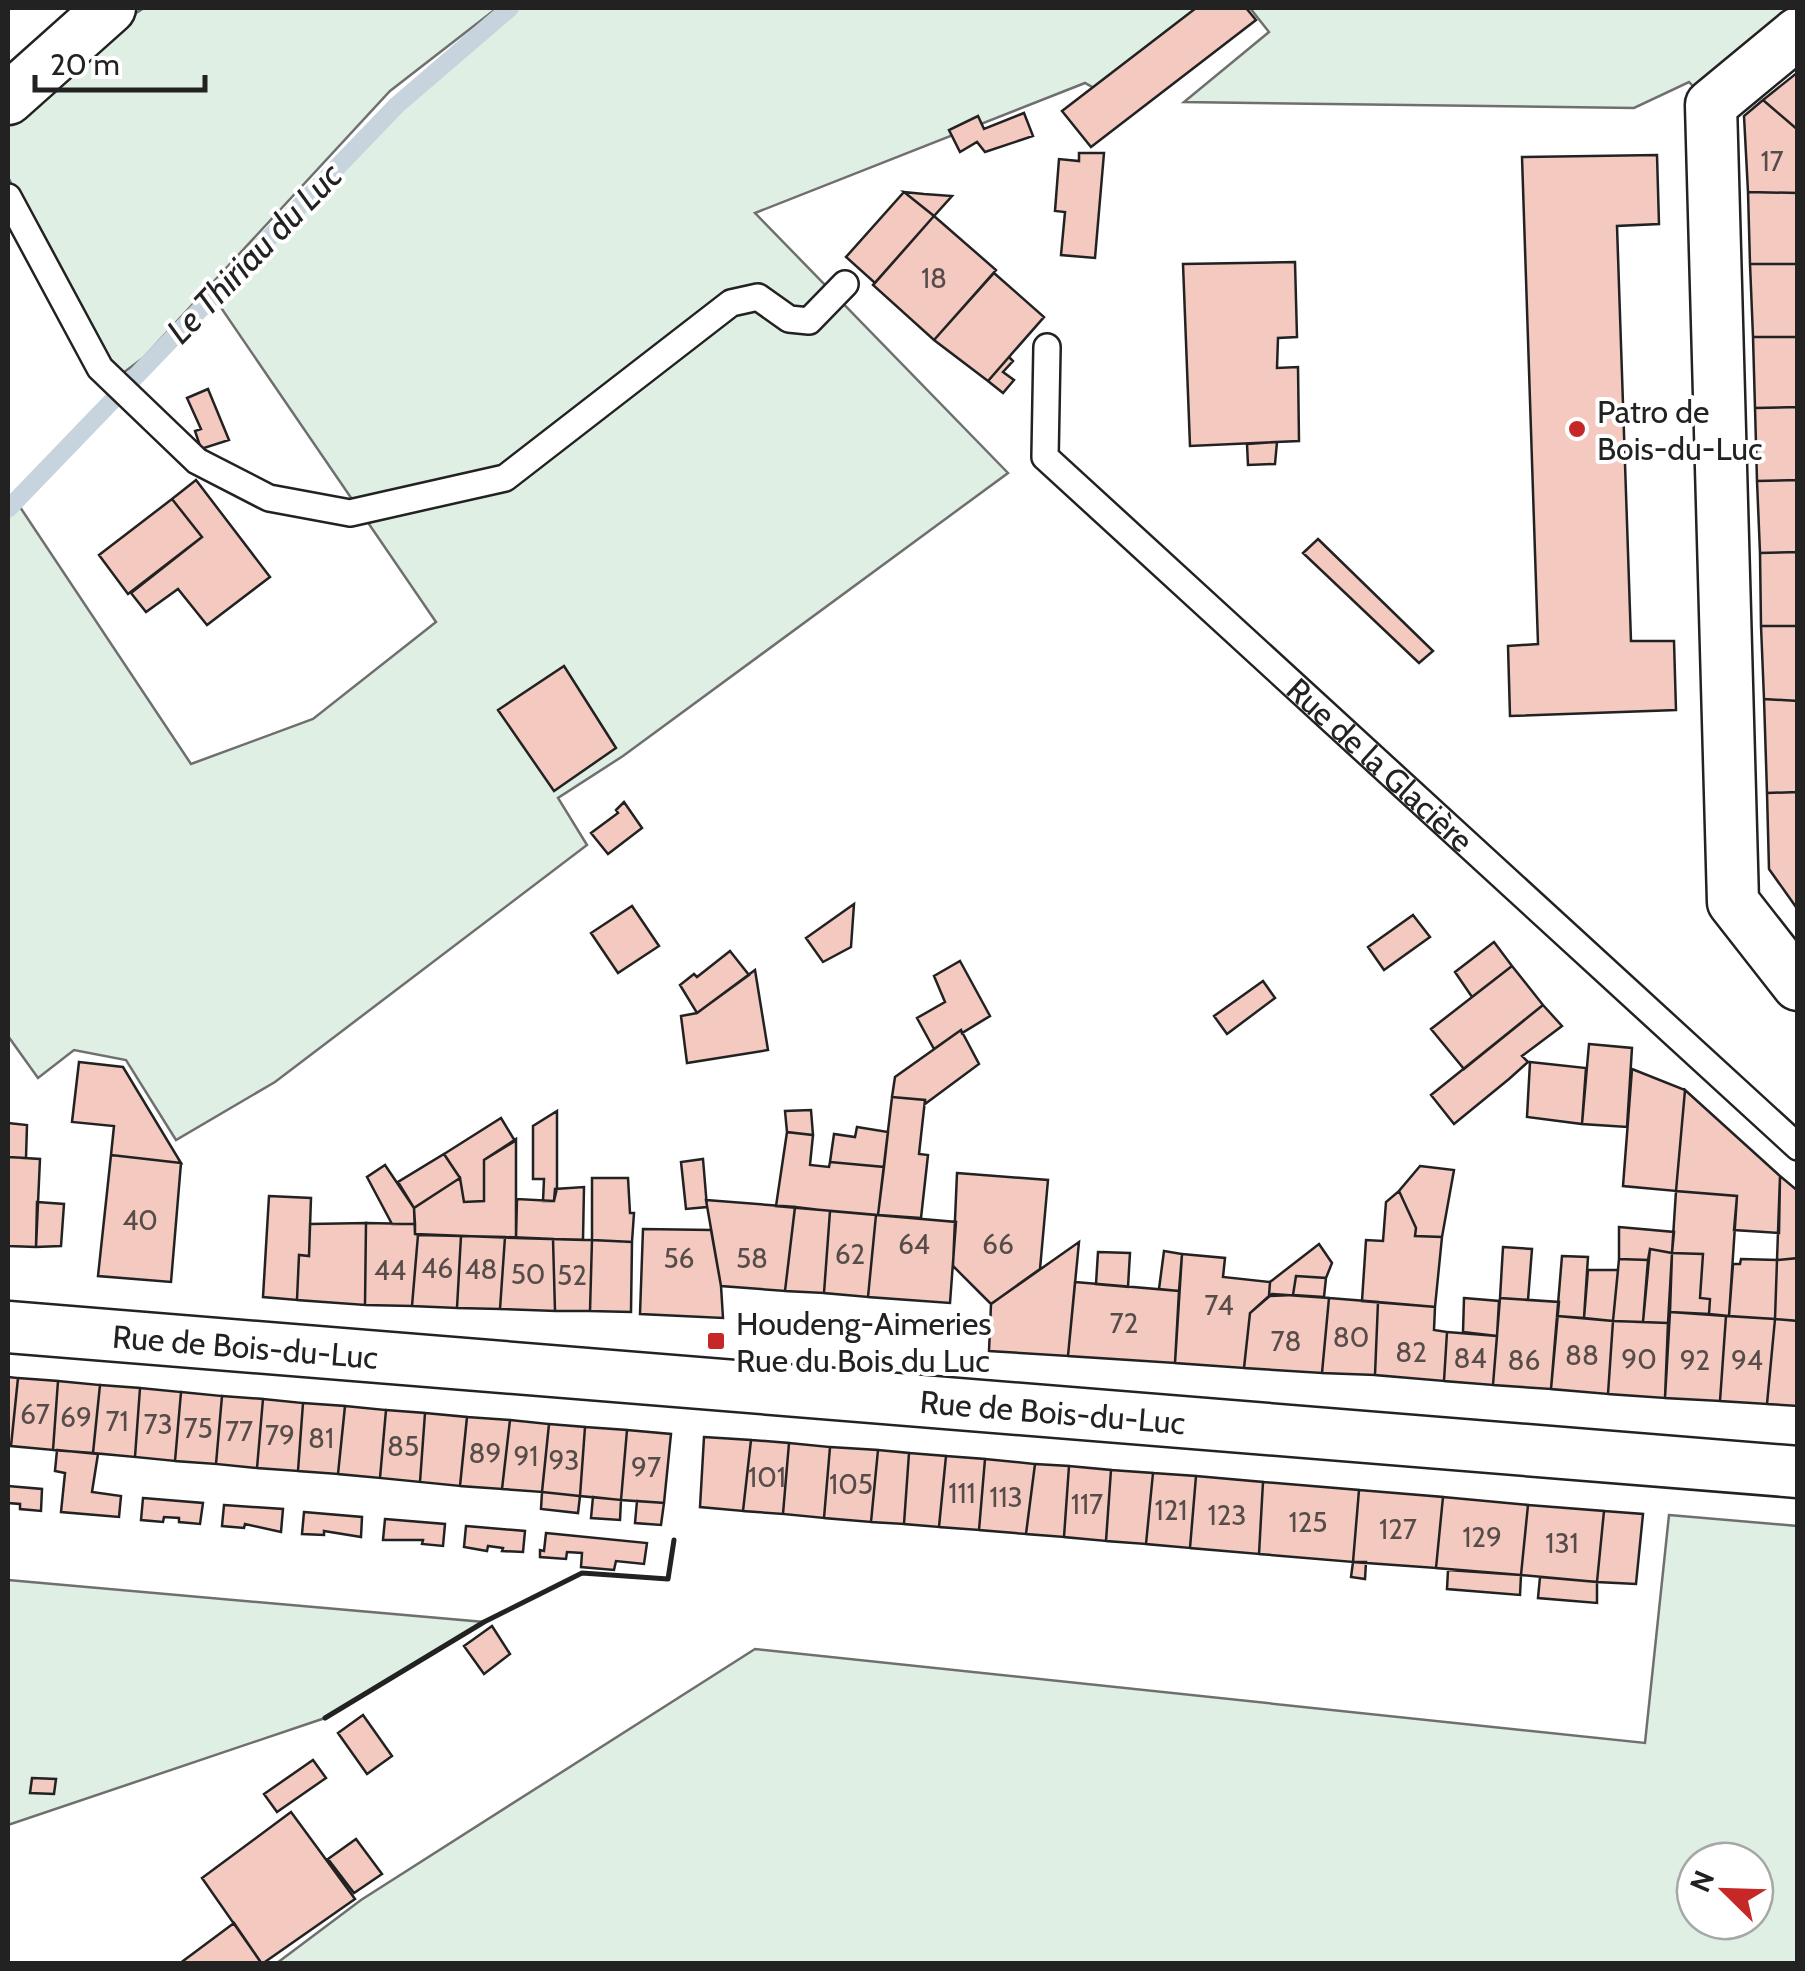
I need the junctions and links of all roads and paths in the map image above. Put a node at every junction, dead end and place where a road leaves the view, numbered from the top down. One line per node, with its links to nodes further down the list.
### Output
1 (110, 8): 3 (street)
2 (1798, 33): 7 (street)
3 (8, 99)
4 (8, 197): 5 (lane)
5 (845, 284)
6 (1047, 347): 8 (lane, Rue de la Glacière)
7 (1796, 979)
8 (1798, 1148)
9 (8, 1327): 10 (street, Rue de Bois-du-Luc)
10 (1798, 1472)

